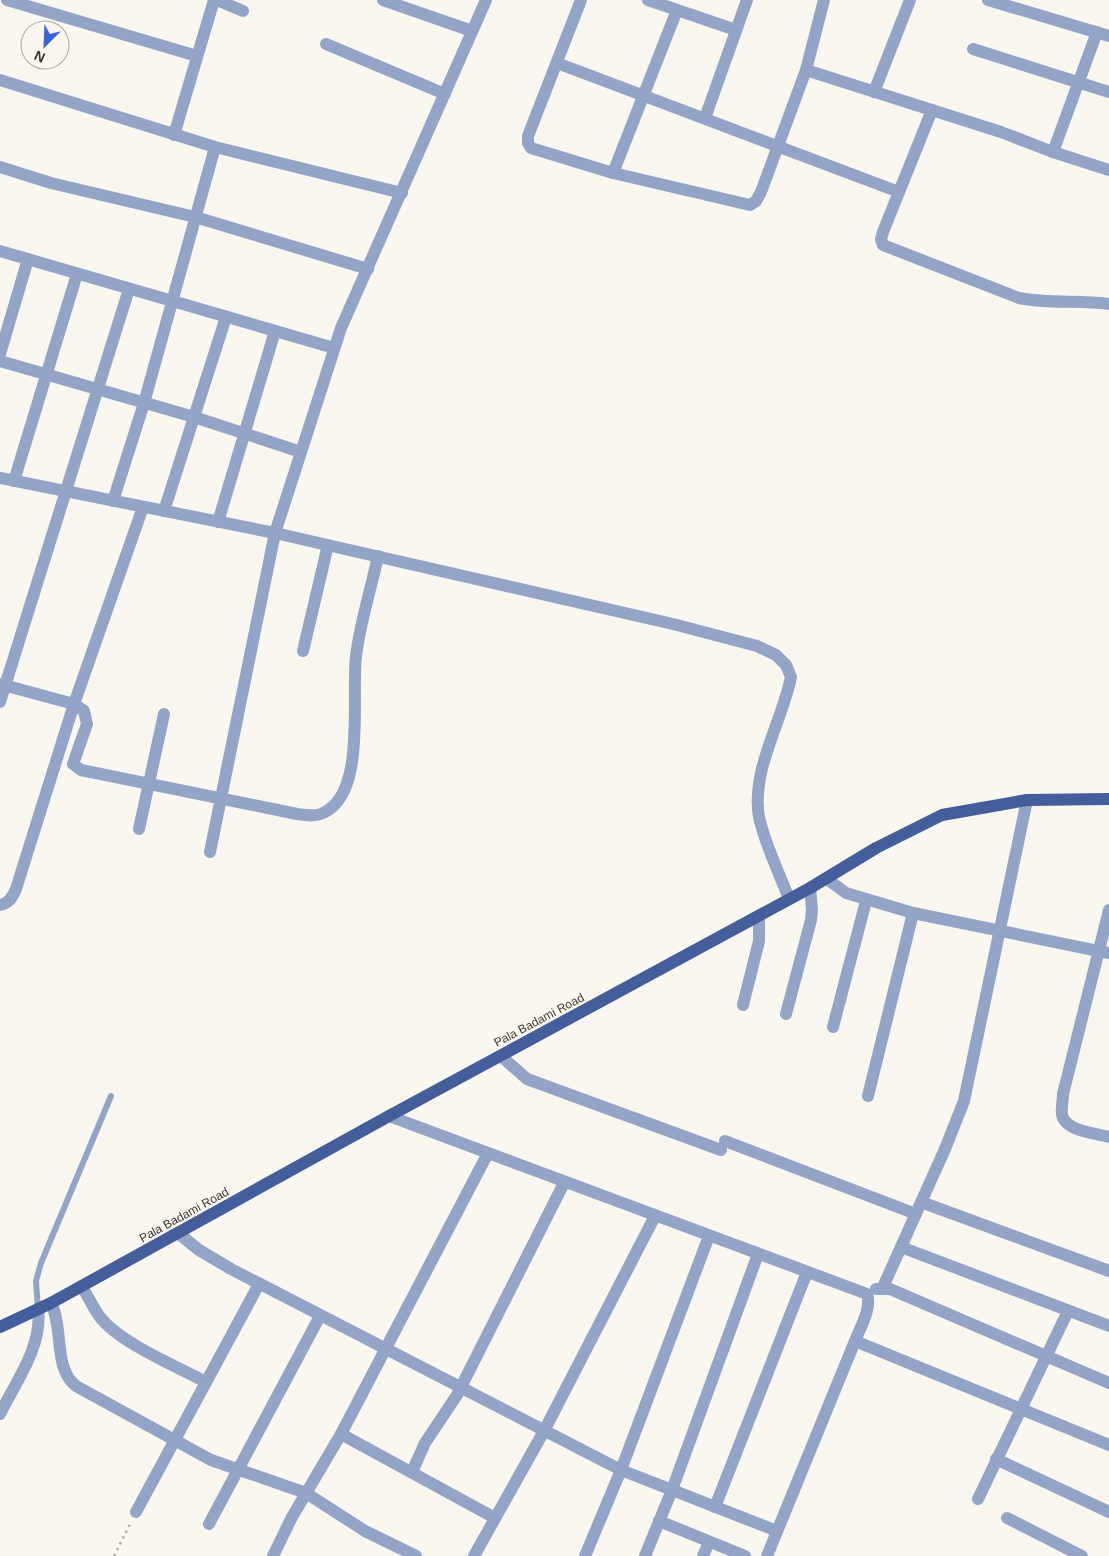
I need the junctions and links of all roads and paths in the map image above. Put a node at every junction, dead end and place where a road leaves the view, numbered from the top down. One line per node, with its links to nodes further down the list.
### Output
1 (7, 0): 18 (street)
2 (215, 0): 12 (street); 18 (street)
3 (383, 0): 14 (street)
4 (486, 0): 14 (street)
5 (581, 0): 19 (street)
6 (648, 0): 11 (street)
7 (747, 0): 13 (street)
8 (824, 0): 20 (street)
9 (910, 0): 23 (street)
10 (989, 0): 15 (street)
11 (677, 10): 13 (street); 26 (street)
12 (243, 11)
13 (736, 30): 28 (street)
14 (472, 32): 25 (street)
15 (1103, 34): 22 (street)
16 (326, 44): 25 (street)
17 (974, 49): 22 (street)
18 (197, 56): 29 (street)
19 (557, 63): 26 (street); 35 (street)
20 (806, 70): 23 (street); 30 (street)
21 (0, 80): 29 (street)
22 (1079, 84): 24 (street); 32 (street)
23 (874, 92): 27 (street)
24 (1109, 92)
25 (445, 94): 37 (street)
26 (644, 96): 28 (street); 35 (street)
27 (932, 110): 32 (street); 36 (street)
28 (706, 118): 30 (street)
29 (174, 135): 31 (street)
30 (778, 145): 35 (street); 36 (street)
31 (215, 147): 37 (street); 38 (street)
32 (1053, 152): 34 (street)
33 (0, 167): 38 (street)
34 (1109, 170)
35 (613, 173)
36 (900, 192): 45 (street)
37 (402, 193): 41 (street)
38 (195, 217): 41 (street); 44 (street)
39 (0, 251): 40 (street)
40 (28, 259): 42 (street); 49 (street)
41 (368, 269): 48 (street)
42 (77, 274): 43 (street); 51 (street)
43 (129, 289): 44 (street); 52 (street)
44 (172, 301): 46 (street); 53 (street)
45 (1109, 304)
46 (226, 317): 47 (street); 54 (street)
47 (275, 331): 48 (street); 55 (street)
48 (334, 348): 56 (street)
49 (0, 354)
50 (0, 361): 51 (street)
51 (46, 374): 52 (street); 58 (street)
52 (96, 389): 53 (street); 59 (street)
53 (144, 403): 54 (street); 60 (street)
54 (194, 417): 55 (street); 62 (street)
55 (244, 433): 56 (street); 63 (street)
56 (301, 452): 64 (street)
57 (0, 478): 58 (street)
58 (14, 481): 59 (street)
59 (64, 491): 60 (street); 68 (street)
60 (113, 501): 61 (street)
61 (143, 507): 62 (street); 70 (street)
62 (164, 511): 63 (street)
63 (218, 522): 64 (street)
64 (276, 533): 65 (street); 73 (street)
65 (328, 545): 66 (street); 67 (street)
66 (378, 556): 73 (street); 80 (street)
67 (303, 651)
68 (2, 684): 69 (street); 70 (street)
69 (0, 702)
70 (74, 704): 72 (street); 82 (street)
71 (164, 714): 72 (street)
72 (150, 783): 73 (street); 76 (street)
73 (221, 797): 77 (street)
74 (1109, 799): 75 (main road, Pala Badami Road)
75 (1027, 800): 78 (main road, Pala Badami Road); 86 (street)
76 (139, 829)
77 (210, 852)
78 (827, 878): 79 (main road, Pala Badami Road); 81 (street)
79 (810, 888): 80 (main road, Pala Badami Road); 89 (street)
80 (789, 899): 85 (main road, Pala Badami Road)
81 (866, 900): 84 (street); 90 (street)
82 (0, 905)
83 (1109, 910): 87 (street)
84 (913, 913): 86 (street); 93 (street)
85 (758, 917): 88 (street); 91 (main road, Pala Badami Road)
86 (1000, 932): 87 (street); 98 (street)
87 (1105, 952): 95 (street)
88 (743, 1005)
89 (786, 1014)
90 (833, 1027)
91 (500, 1056): 94 (main road, Pala Badami Road); 98 (street)
92 (111, 1096): 111 (lane)
93 (868, 1096)
94 (389, 1116): 96 (street); 100 (main road, Pala Badami Road)
95 (1109, 1137)
96 (486, 1155): 97 (street); 117 (street)
97 (564, 1183): 99 (street); 121 (street)
98 (918, 1208): 102 (street); 104 (street)
99 (655, 1216): 101 (street); 124 (street)
100 (178, 1233): 106 (street); 107 (main road, Pala Badami Road)
101 (709, 1236): 103 (street); 130 (street)
102 (901, 1247): 108 (street); 112 (street)
103 (758, 1254): 105 (street); 132 (street)
104 (1109, 1271)
105 (807, 1272): 109 (street); 135 (street)
106 (259, 1284): 113 (street); 119 (street)
107 (82, 1286): 110 (main road, Pala Badami Road); 119 (street)
108 (883, 1287): 109 (street); 118 (street)
109 (867, 1294): 116 (street)
110 (52, 1303): 111 (main road, Pala Badami Road); 126 (street)
111 (38, 1310): 115 (main road, Pala Badami Road); 123 (street)
112 (1068, 1311): 114 (street); 118 (street)
113 (320, 1316): 117 (street); 129 (street)
114 (1109, 1326)
115 (0, 1327)
116 (855, 1341): 122 (street); 142 (street)
117 (384, 1350): 121 (street); 125 (street)
118 (1045, 1356): 120 (street); 122 (street)
119 (206, 1382): 126 (street)
120 (1109, 1383)
121 (459, 1388): 124 (street); 131 (street)
122 (1020, 1409): 127 (street); 128 (street)
123 (0, 1414)
124 (544, 1431): 130 (street); 138 (street)
125 (341, 1434): 131 (street); 133 (street)
126 (174, 1441): 129 (street); 136 (street)
127 (1109, 1446)
128 (996, 1459): 134 (street); 137 (street)
129 (237, 1470): 133 (street); 141 (street)
130 (621, 1470): 132 (street); 148 (street)
131 (412, 1472): 138 (street)
132 (672, 1490): 135 (street); 140 (street)
133 (306, 1493): 145 (street); 146 (street)
134 (978, 1499)
135 (715, 1507): 142 (street)
136 (136, 1512): 144 (path)
137 (1109, 1512)
138 (495, 1518): 147 (street)
139 (1007, 1518): 153 (street)
140 (659, 1521): 143 (street); 149 (street)
141 (209, 1524)
142 (777, 1531): 152 (street)
143 (709, 1542): 150 (street); 151 (street)
144 (114, 1556)
145 (273, 1556)
146 (416, 1556)
147 (474, 1556)
148 (585, 1556)
149 (645, 1556)
150 (703, 1556)
151 (745, 1556)
152 (767, 1556)
153 (1082, 1556)

